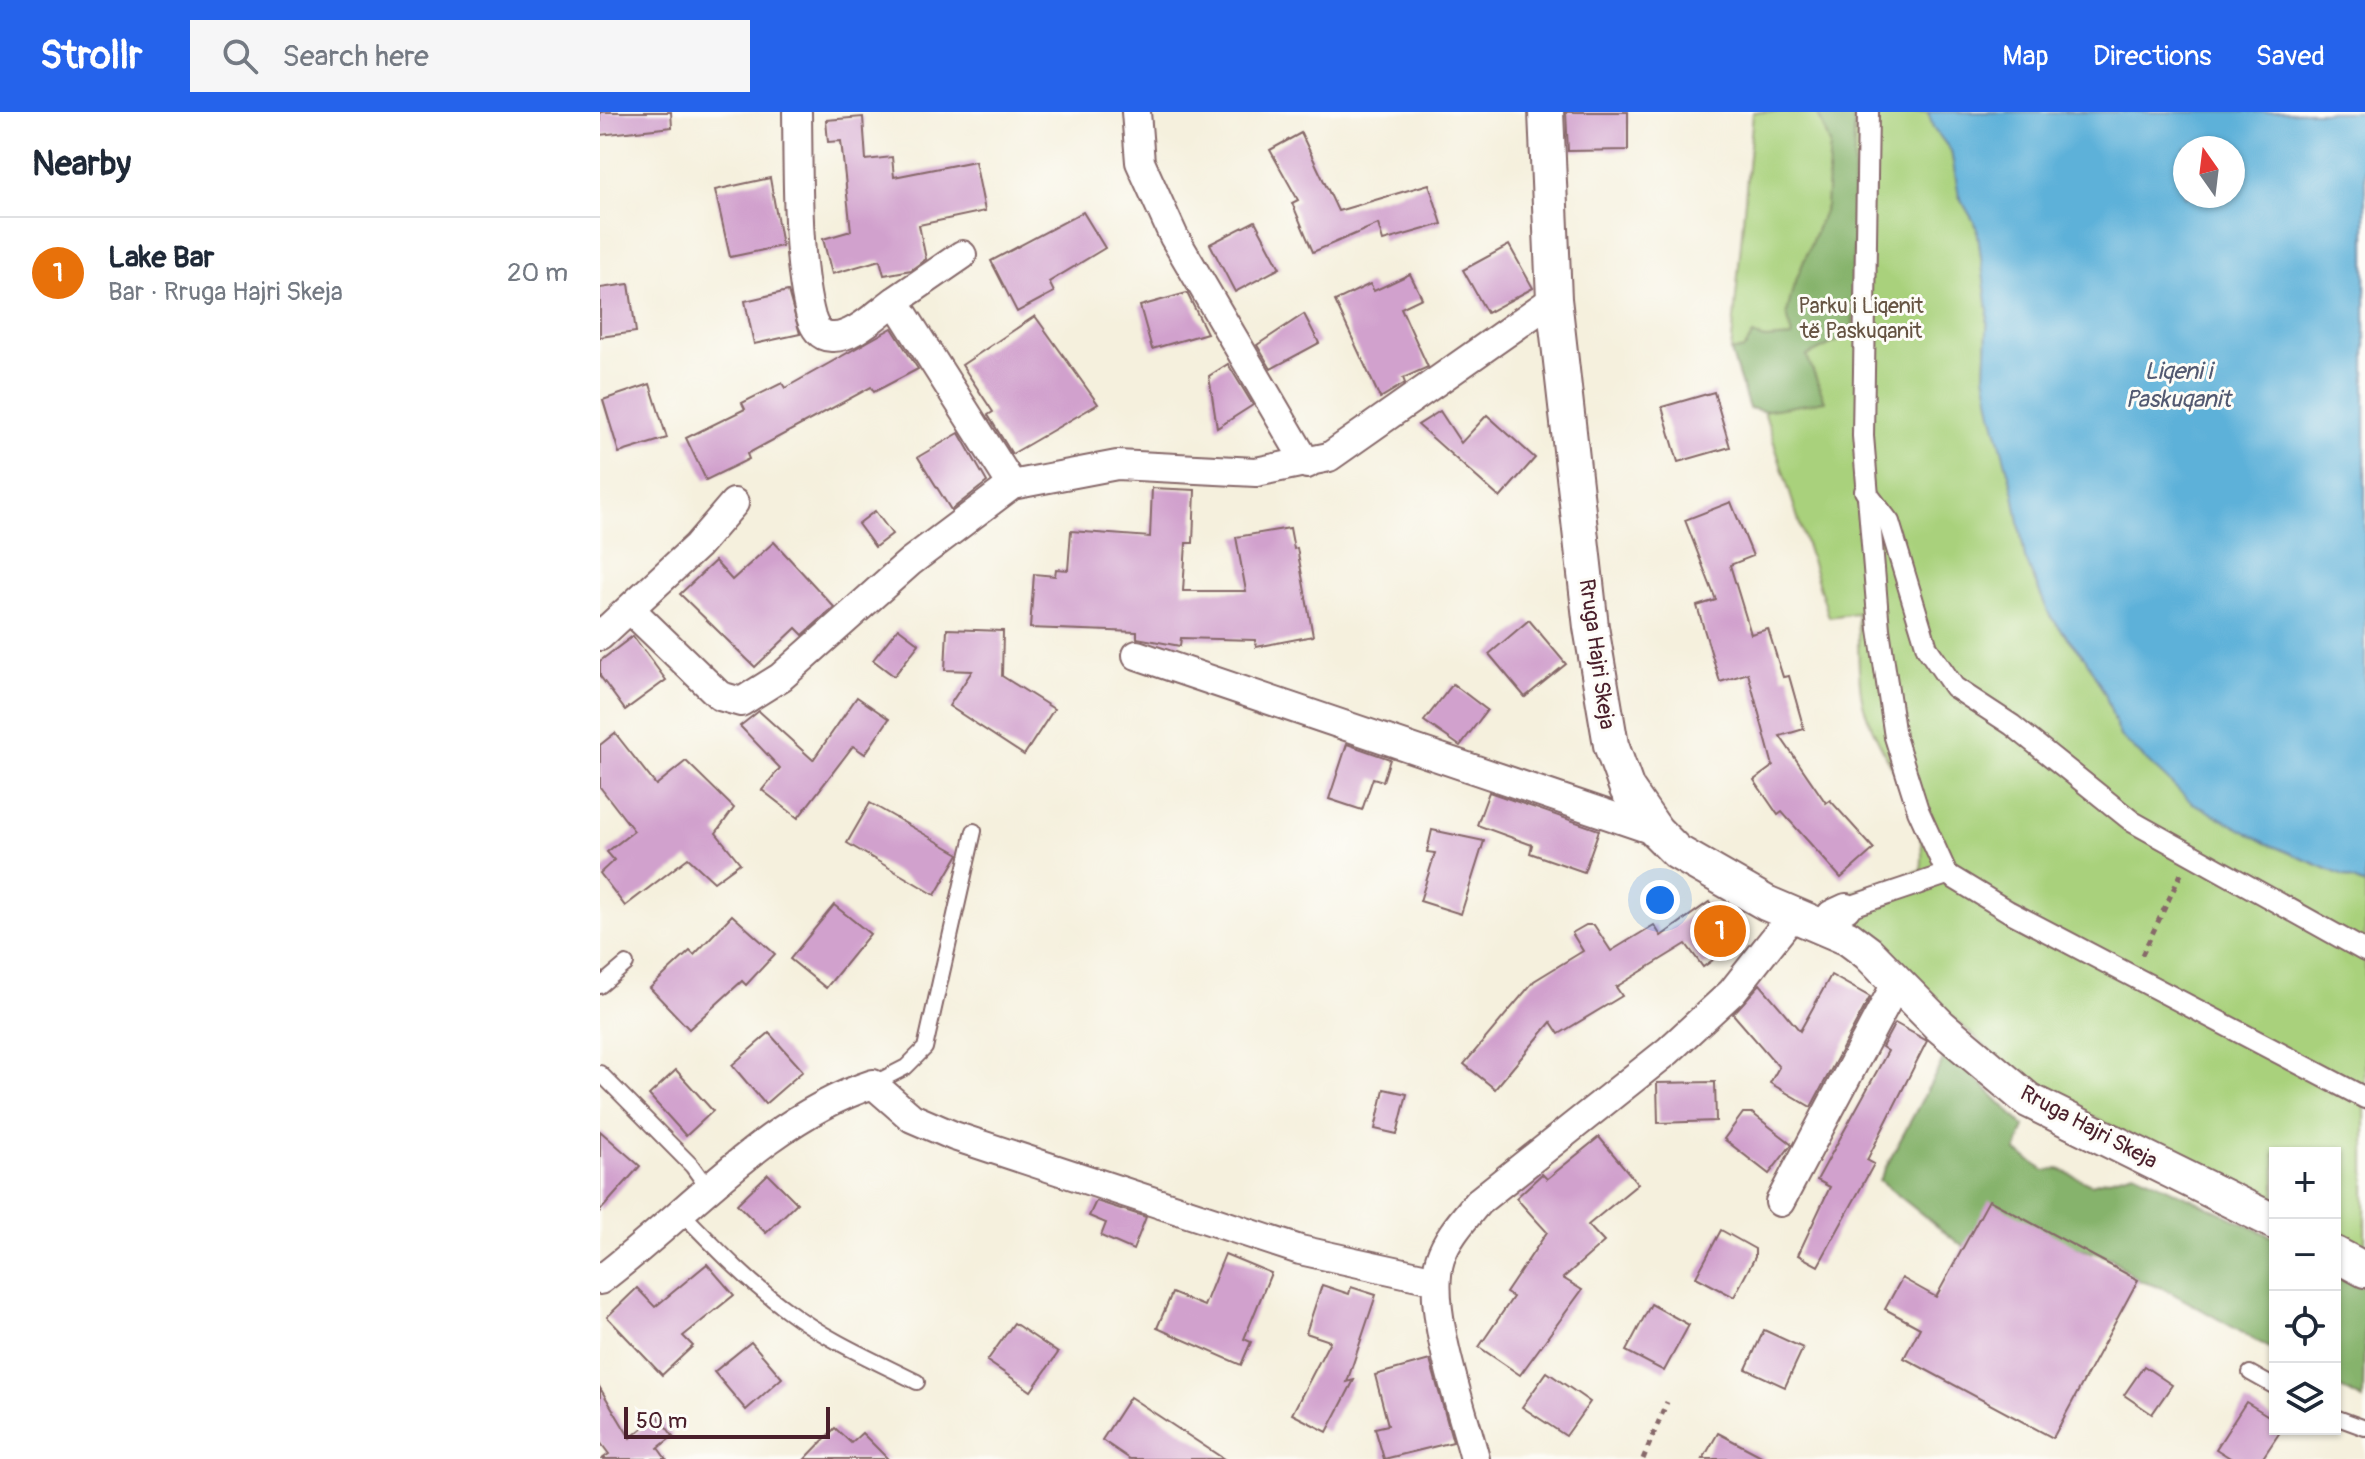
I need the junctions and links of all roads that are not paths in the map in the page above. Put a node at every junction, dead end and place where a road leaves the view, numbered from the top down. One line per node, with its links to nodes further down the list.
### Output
1 (797, 112): 7 (street)
2 (1136, 112): 8 (street)
3 (1546, 112): 6 (street, Rruga Hajri Skeja)
4 (1868, 112): 10 (street)
5 (962, 255): 7 (street)
6 (1554, 299): 8 (street); 16 (street, Rruga Hajri Skeja)
7 (895, 301): 9 (street)
8 (1307, 464): 9 (street)
9 (1012, 485): 12 (street)
10 (1865, 491): 17 (street); 19 (street)
11 (734, 503): 12 (street)
12 (631, 610): 13 (street)
13 (600, 636)
14 (1137, 655): 16 (street)
15 (974, 831): 24 (lane)
16 (1656, 831): 18 (street, Rruga Hajri Skeja)
17 (1947, 874): 18 (street); 25 (street)
18 (1821, 917): 21 (street, Rruga Hajri Skeja); 33 (street)
19 (2365, 951)
20 (626, 964): 22 (lane)
21 (1897, 982): 27 (street); 29 (street, Rruga Hajri Skeja)
22 (600, 986)
23 (600, 1073): 26 (lane)
24 (873, 1084): 26 (street); 33 (street)
25 (2365, 1098)
26 (708, 1188): 28 (street)
27 (1780, 1202)
28 (682, 1213): 32 (street); 35 (lane)
29 (2269, 1219)
30 (2341, 1257): 31 (street)
31 (2365, 1270)
32 (600, 1280)
33 (1436, 1280): 39 (street)
34 (2250, 1373): 36 (lane)
35 (917, 1382)
36 (2269, 1384)
37 (2341, 1419): 38 (lane)
38 (2365, 1428)
39 (1475, 1459)

